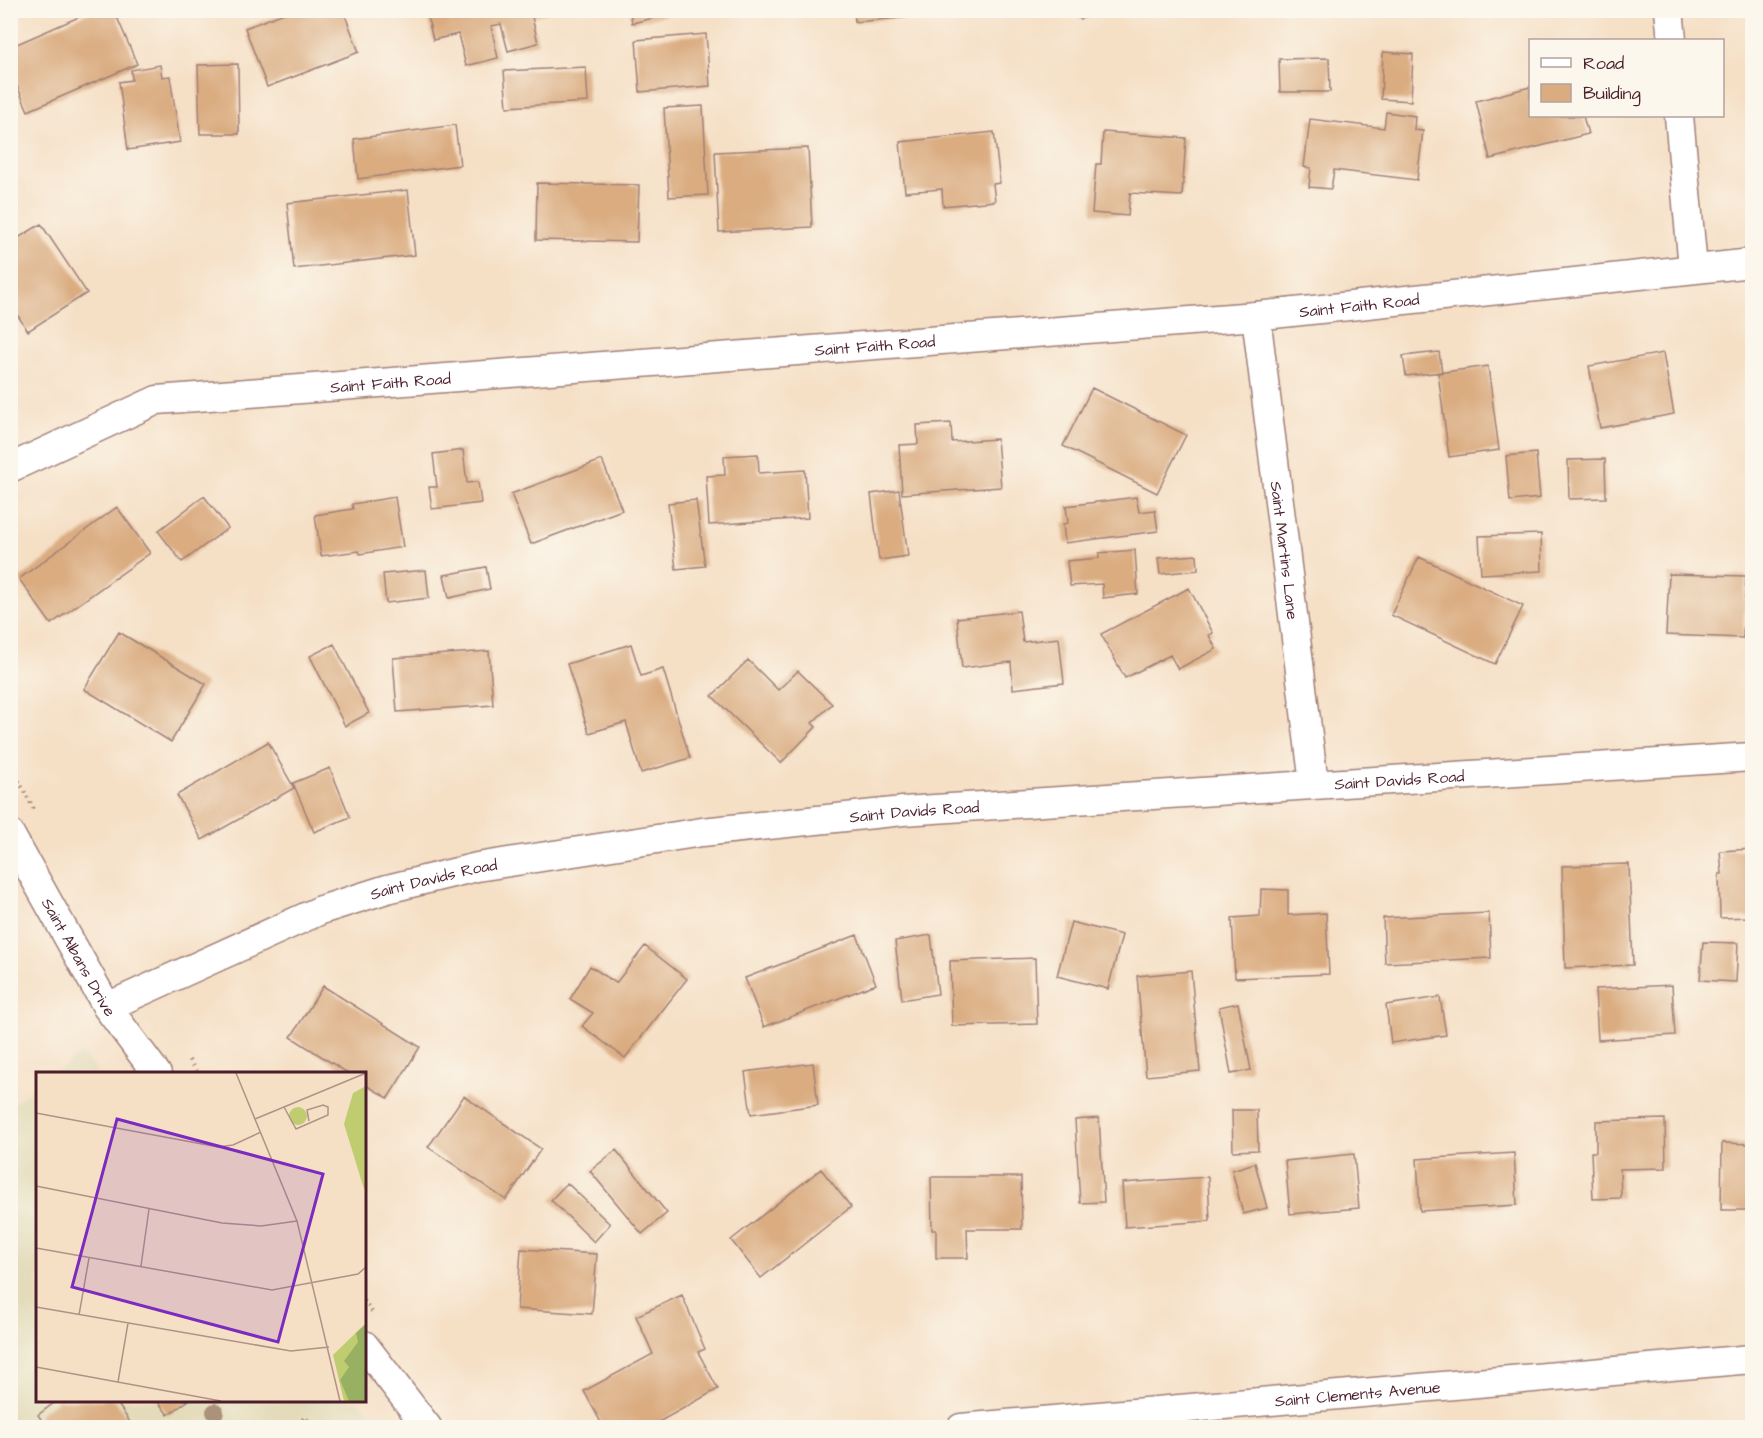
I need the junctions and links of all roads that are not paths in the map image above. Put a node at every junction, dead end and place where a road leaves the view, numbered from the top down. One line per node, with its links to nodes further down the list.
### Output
1 (1670, 10): 2 (street)
2 (1672, 39)
3 (1679, 117): 5 (street)
4 (1752, 263): 5 (street, Saint Faith Road)
5 (1693, 268): 6 (street, Saint Faith Road)
6 (1256, 316): 7 (street, Saint Faith Road); 9 (street, Saint Martins Lane)
7 (10, 468)
8 (1752, 757): 9 (street, Saint Davids Road)
9 (1314, 784): 11 (street, Saint Davids Road)
10 (10, 834): 11 (street, Saint Albans Drive)
11 (107, 1007): 12 (street, Saint Albans Drive)
12 (156, 1072)
13 (366, 1348): 15 (street)
14 (1752, 1359): 16 (street, Saint Clements Avenue)
15 (428, 1428)
16 (961, 1428)

